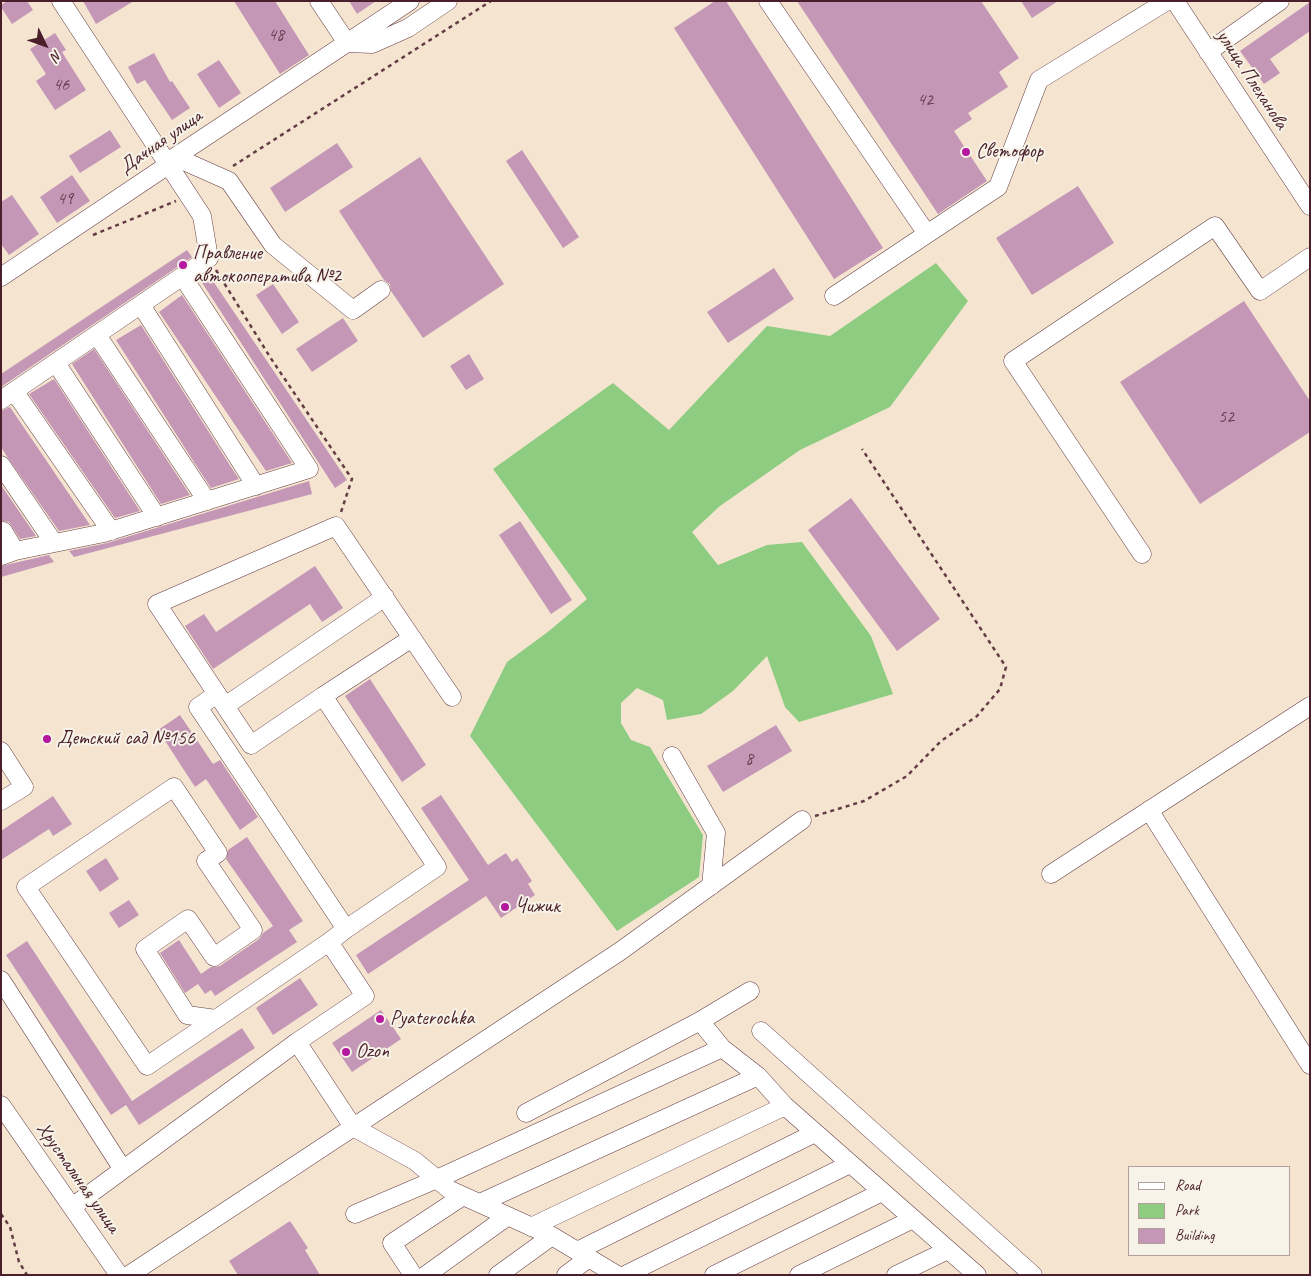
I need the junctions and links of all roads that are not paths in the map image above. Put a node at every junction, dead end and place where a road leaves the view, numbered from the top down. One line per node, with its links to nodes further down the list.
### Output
1 (61, 1): 11 (street)
2 (319, 1): 9 (street)
3 (410, 1): 9 (street, Дачная улица)
4 (448, 1): 9 (street)
5 (768, 1): 13 (street)
6 (1167, 1): 13 (street)
7 (1174, 1): 10 (street, улица Плеханова)
8 (1280, 1): 10 (street)
9 (346, 43): 11 (street, Дачная улица)
10 (1208, 52): 12 (street, улица Плеханова)
11 (172, 161): 15 (street); 16 (street, Дачная улица); 17 (street)
12 (1309, 205)
13 (927, 234): 18 (street)
14 (1310, 257): 31 (street)
15 (196, 267): 19 (street); 24 (street)
16 (1, 277)
17 (381, 290)
18 (834, 296)
19 (141, 305): 20 (street); 24 (street)
20 (98, 335): 21 (street); 25 (street)
21 (56, 363): 22 (street); 26 (street)
22 (8, 396): 28 (street)
23 (2, 467): 29 (street)
24 (256, 486): 25 (street)
25 (207, 502): 26 (street)
26 (157, 517): 28 (street)
27 (3, 531): 30 (street)
28 (111, 531): 29 (street)
29 (54, 544): 30 (street)
30 (8, 554)
31 (1142, 554)
32 (385, 598): 33 (street); 36 (street); 36 (street)
33 (412, 638): 34 (street); 35 (street)
34 (323, 696): 36 (street); 45 (street)
35 (452, 697)
36 (221, 700): 45 (street)
37 (1310, 706): 41 (street)
38 (1, 751): 40 (street)
39 (672, 756): 44 (street)
40 (1, 801)
41 (1149, 810): 43 (street); 54 (street)
42 (802, 820): 44 (street)
43 (1051, 874)
44 (710, 886): 59 (street)
45 (346, 929): 46 (street)
46 (329, 942): 49 (street); 52 (street)
47 (1, 980): 62 (street)
48 (750, 991): 50 (street)
49 (216, 1019): 49 (street)
50 (700, 1021): 53 (street); 58 (street)
51 (760, 1031): 87 (street)
52 (297, 1042): 59 (street); 67 (street)
53 (722, 1048): 55 (street); 63 (street)
54 (1309, 1064)
55 (758, 1076): 56 (street); 66 (street)
56 (785, 1106): 60 (street); 71 (street)
57 (3, 1110): 67 (street, Хрустальная улица)
58 (526, 1113)
59 (353, 1127): 63 (street); 76 (street)
60 (815, 1133): 61 (street); 74 (street)
61 (850, 1164): 64 (street); 82 (street)
62 (120, 1166)
63 (437, 1179): 65 (street); 68 (street)
64 (882, 1192): 70 (street); 83 (street)
65 (463, 1196): 66 (street); 77 (street)
66 (480, 1203): 69 (street)
67 (72, 1207): 75 (street, Хрустальная улица)
68 (355, 1214)
69 (508, 1216): 71 (street); 78 (street)
70 (913, 1219): 73 (street); 84 (street)
71 (531, 1226): 72 (street)
72 (552, 1236): 74 (street); 79 (street)
73 (948, 1250): 85 (street); 86 (street)
74 (583, 1255): 80 (street); 81 (street)
75 (119, 1275)
76 (129, 1275)
77 (413, 1275)
78 (426, 1275)
79 (498, 1275)
80 (566, 1275)
81 (618, 1275)
82 (625, 1275)
83 (714, 1275)
84 (799, 1275)
85 (896, 1275)
86 (977, 1275)
87 (1033, 1275)

